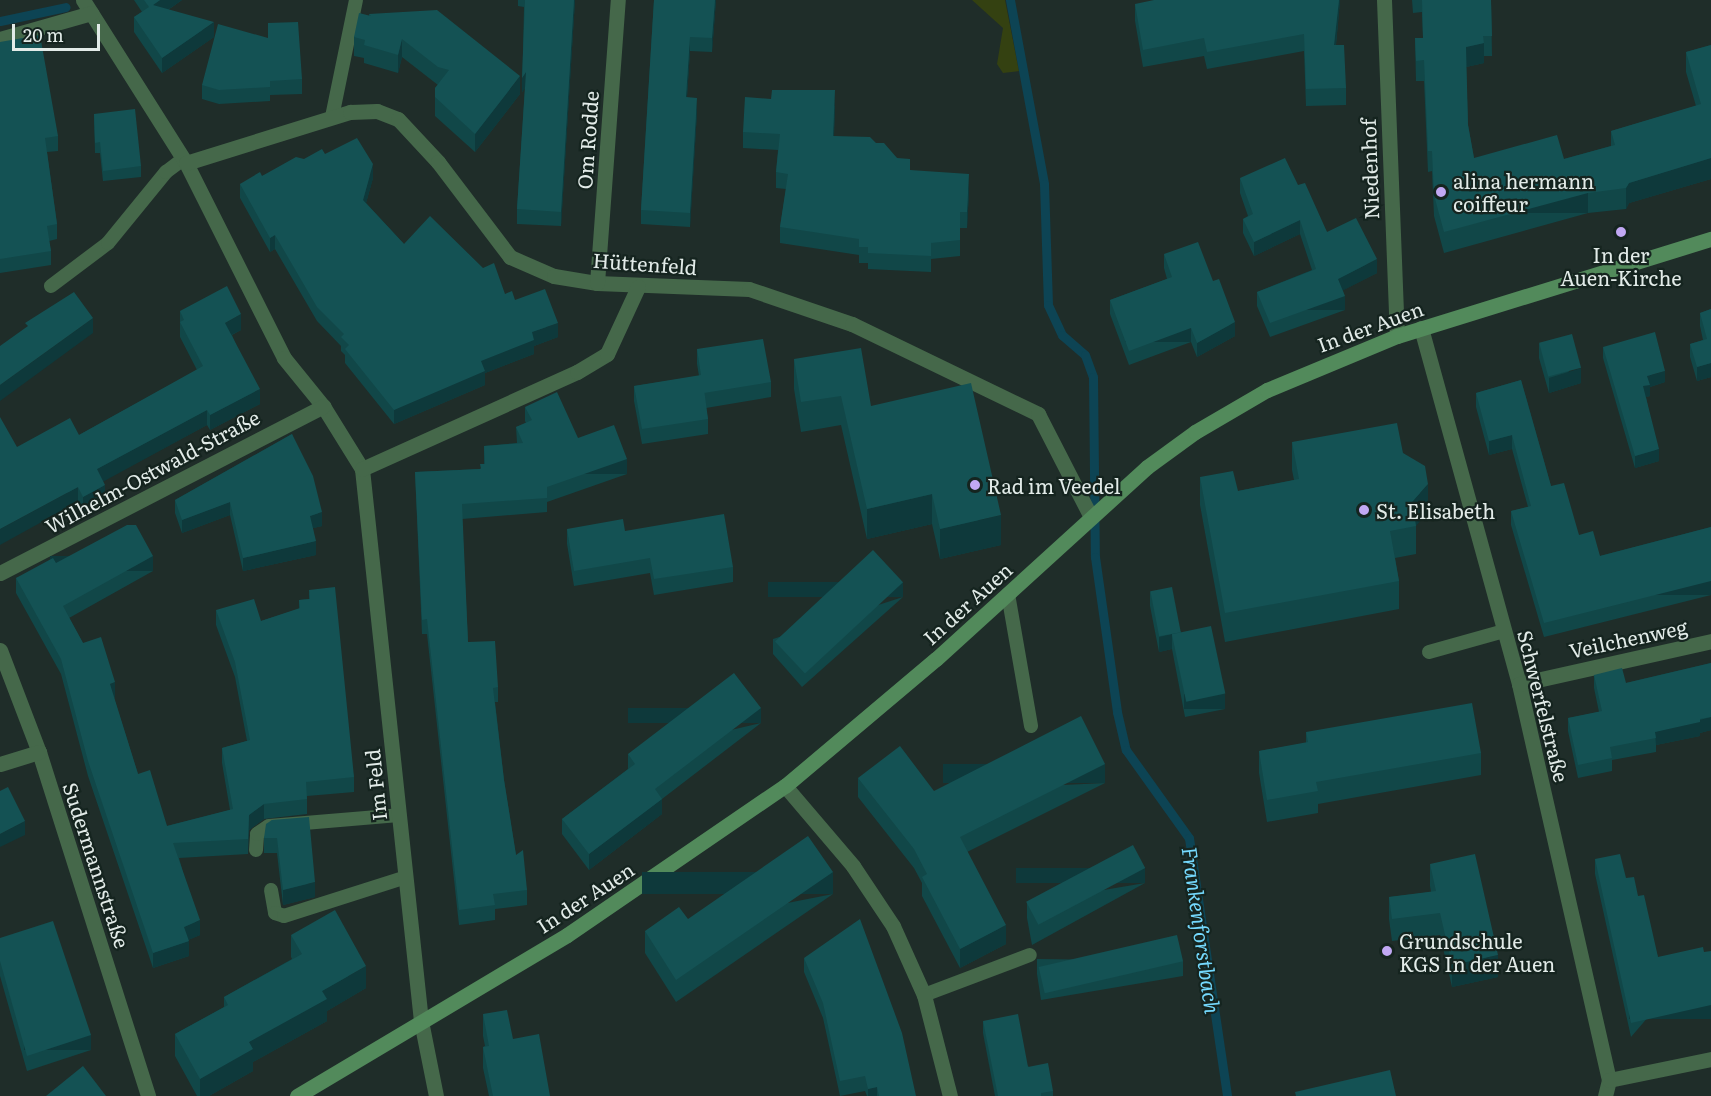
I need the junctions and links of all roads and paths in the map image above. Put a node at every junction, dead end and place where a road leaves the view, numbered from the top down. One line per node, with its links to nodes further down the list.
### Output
1 (356, 0): 6 (lane)
2 (618, 0): 9 (street, Om Rodde)
3 (1384, 0): 13 (street, Niedenhof)
4 (87, 6): 5 (street); 7 (street)
5 (0, 39)
6 (332, 117): 7 (street, Hüttenfeld); 9 (street, Hüttenfeld)
7 (184, 161): 10 (lane); 14 (street)
8 (1711, 239): 12 (street, In der Auen)
9 (597, 282): 11 (street, Hüttenfeld)
10 (51, 286)
11 (638, 287): 15 (street); 16 (street, Hüttenfeld)
12 (1421, 328): 13 (street, In der Auen); 19 (street, Schwerfelstraße)
13 (1397, 336): 16 (street, In der Auen)
14 (323, 406): 15 (street, Im Feld); 17 (street, Wilhelm-Ostwald-Straße)
15 (362, 469): 28 (street, Im Feld)
16 (1091, 517): 18 (street, In der Auen)
17 (0, 573)
18 (1008, 594): 24 (lane); 27 (street, In der Auen)
19 (1504, 631): 22 (lane); 23 (street, Schwerfelstraße)
20 (1711, 641): 23 (street, Veilchenweg)
21 (0, 650): 25 (street, Sudermannstraße)
22 (1429, 652)
23 (1519, 684): 36 (street, Schwerfelstraße)
24 (1031, 726)
25 (39, 752): 26 (street); 37 (street, Sudermannstraße)
26 (0, 764)
27 (785, 786): 33 (street); 34 (street, In der Auen)
28 (399, 815): 29 (lane); 30 (street, Im Feld)
29 (256, 850)
30 (406, 877): 31 (lane); 34 (street, Im Feld)
31 (271, 890)
32 (1030, 955): 33 (lane)
33 (924, 994): 40 (street)
34 (421, 1021): 38 (street, In der Auen); 39 (street, Im Feld)
35 (1711, 1059): 36 (street)
36 (1609, 1080): 41 (street, Schwerfelstraße)
37 (148, 1096)
38 (297, 1096)
39 (436, 1096)
40 (950, 1096)
41 (1605, 1096)

